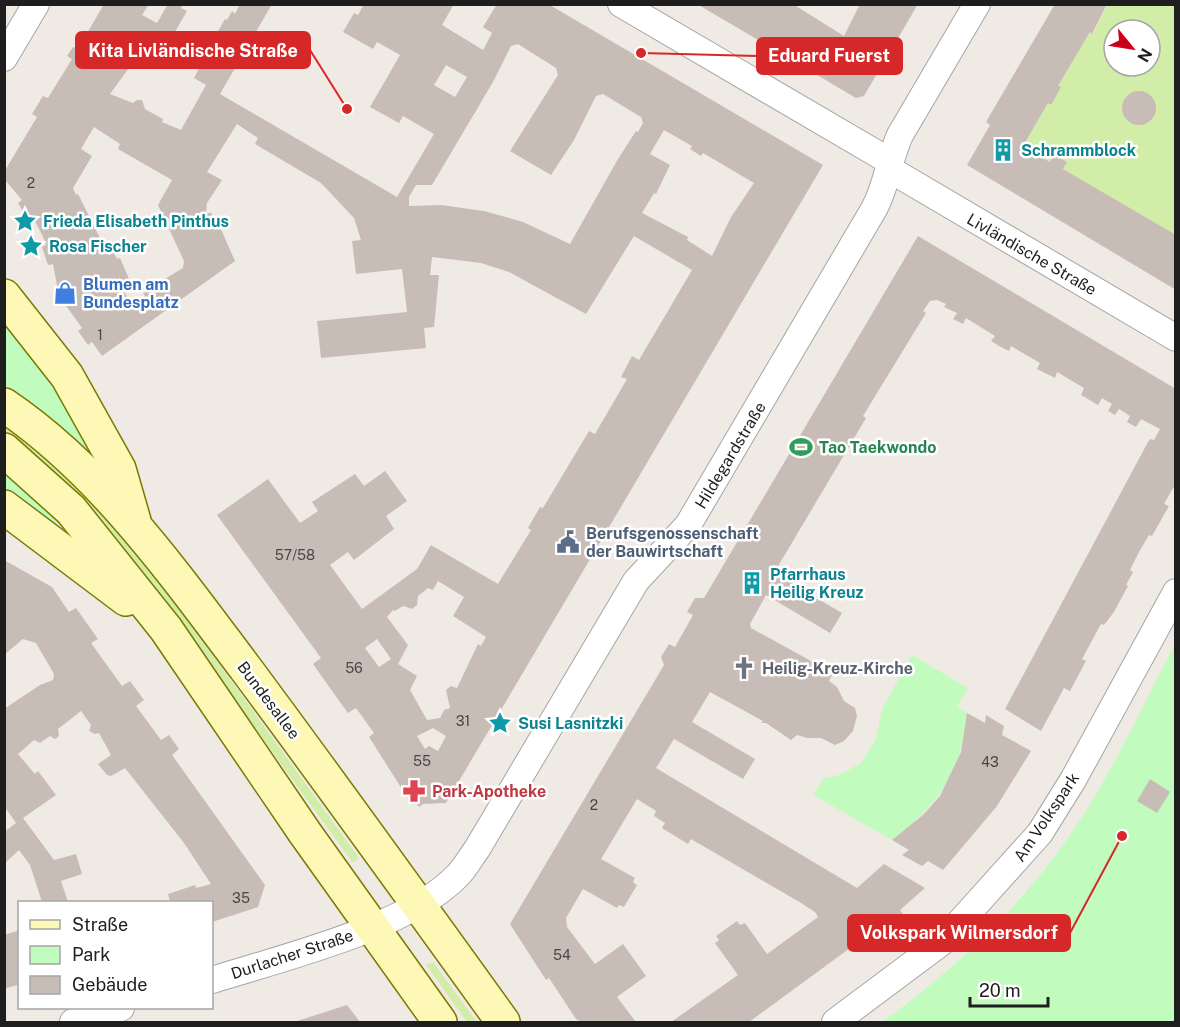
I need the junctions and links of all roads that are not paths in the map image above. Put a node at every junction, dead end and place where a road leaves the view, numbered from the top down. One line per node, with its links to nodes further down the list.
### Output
1 (36, 4): 4 (street)
2 (621, 4): 5 (street, Livländische Straße)
3 (977, 4): 5 (street, Hildegardstraße)
4 (4, 58)
5 (890, 166): 7 (street, Livländische Straße); 14 (street, Hildegardstraße)
6 (4, 296): 11 (main road)
7 (1176, 338)
8 (4, 405): 11 (main road, Bundesallee)
9 (4, 450): 13 (main road)
10 (4, 507): 13 (main road)
11 (136, 530): 14 (main road, Bundesallee)
12 (1176, 592): 21 (street, Am Volkspark)
13 (166, 629): 15 (main road)
14 (419, 905): 15 (street, Hildegardstraße); 20 (main road, Bundesallee)
15 (372, 927): 16 (street, Durlacher Straße); 19 (main road)
16 (213, 980)
17 (118, 1009): 18 (street)
18 (73, 1023)
19 (440, 1023)
20 (503, 1023)
21 (835, 1023)

